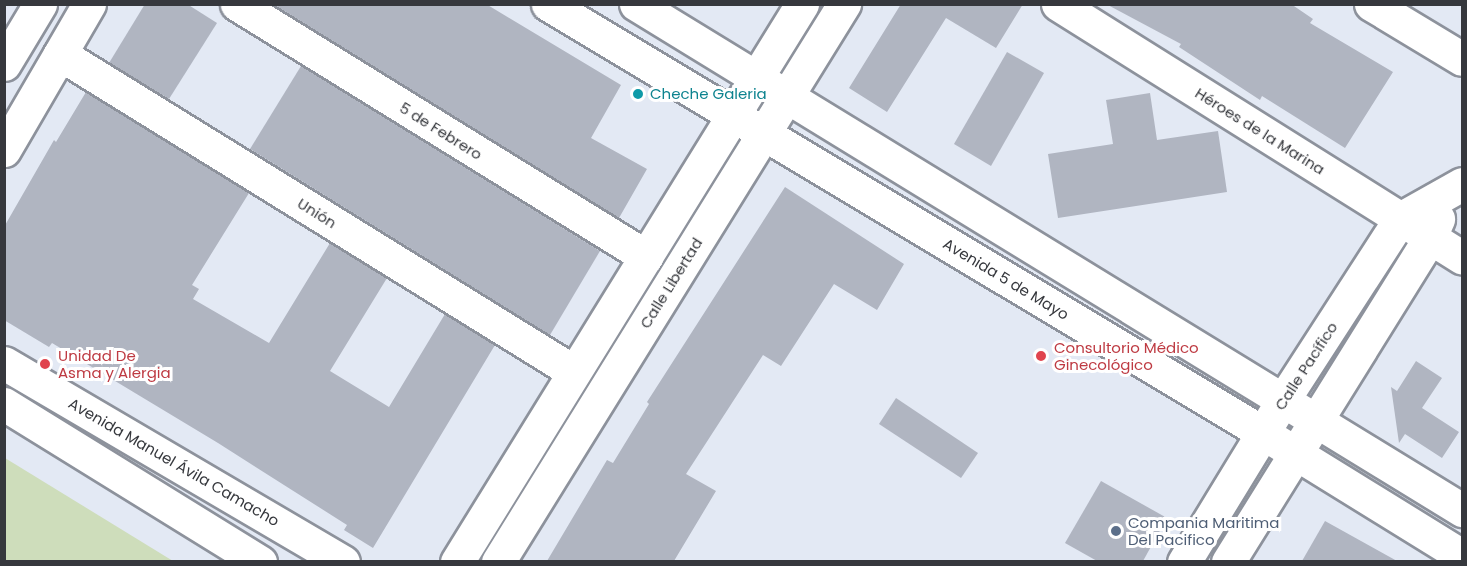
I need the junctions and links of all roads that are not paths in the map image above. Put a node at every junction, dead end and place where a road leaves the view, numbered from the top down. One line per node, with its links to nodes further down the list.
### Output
1 (40, 4): 12 (street)
2 (89, 4): 10 (street)
3 (237, 4): 21 (street, 5 de Febrero)
4 (548, 4): 15 (street, Avenida 5 de Mayo)
5 (636, 4): 13 (street)
6 (802, 4): 13 (street)
7 (844, 4): 14 (street, Calle Libertad)
8 (1058, 4): 19 (street, Héroes de la Marina)
9 (1371, 4): 11 (street)
10 (60, 54): 17 (street); 24 (street, Unión)
11 (1462, 59)
12 (4, 64)
13 (756, 78): 14 (street); 15 (street)
14 (787, 97): 16 (street, Calle Libertad); 25 (street)
15 (732, 117): 16 (street, Avenida 5 de Mayo); 21 (street)
16 (763, 135): 28 (street, Avenida 5 de Mayo); 35 (street, Calle Libertad)
17 (4, 150)
18 (1456, 188): 19 (street, Calle Pacífico); 20 (street, Calle Pacífico)
19 (1400, 219): 20 (street, Héroes de la Marina); 25 (street, Calle Pacífico)
20 (1430, 237): 22 (street, Héroes de la Marina); 27 (street, Calle Pacífico)
21 (646, 257): 24 (street)
22 (1462, 257)
23 (4, 363): 33 (street, Avenida Manuel Ávila Camacho)
24 (574, 372): 34 (street)
25 (1283, 400): 27 (street); 28 (street, Calle Pacífico)
26 (4, 404): 32 (street)
27 (1316, 420): 29 (street, Calle Pacífico); 30 (street)
28 (1263, 433): 29 (street, Avenida 5 de Mayo); 36 (street, Calle Pacífico)
29 (1295, 453): 31 (street, Avenida 5 de Mayo); 37 (street, Calle Pacífico)
30 (1462, 510)
31 (1462, 556)
32 (260, 561)
33 (343, 561)
34 (457, 561)
35 (498, 561)
36 (1184, 561)
37 (1228, 561)

